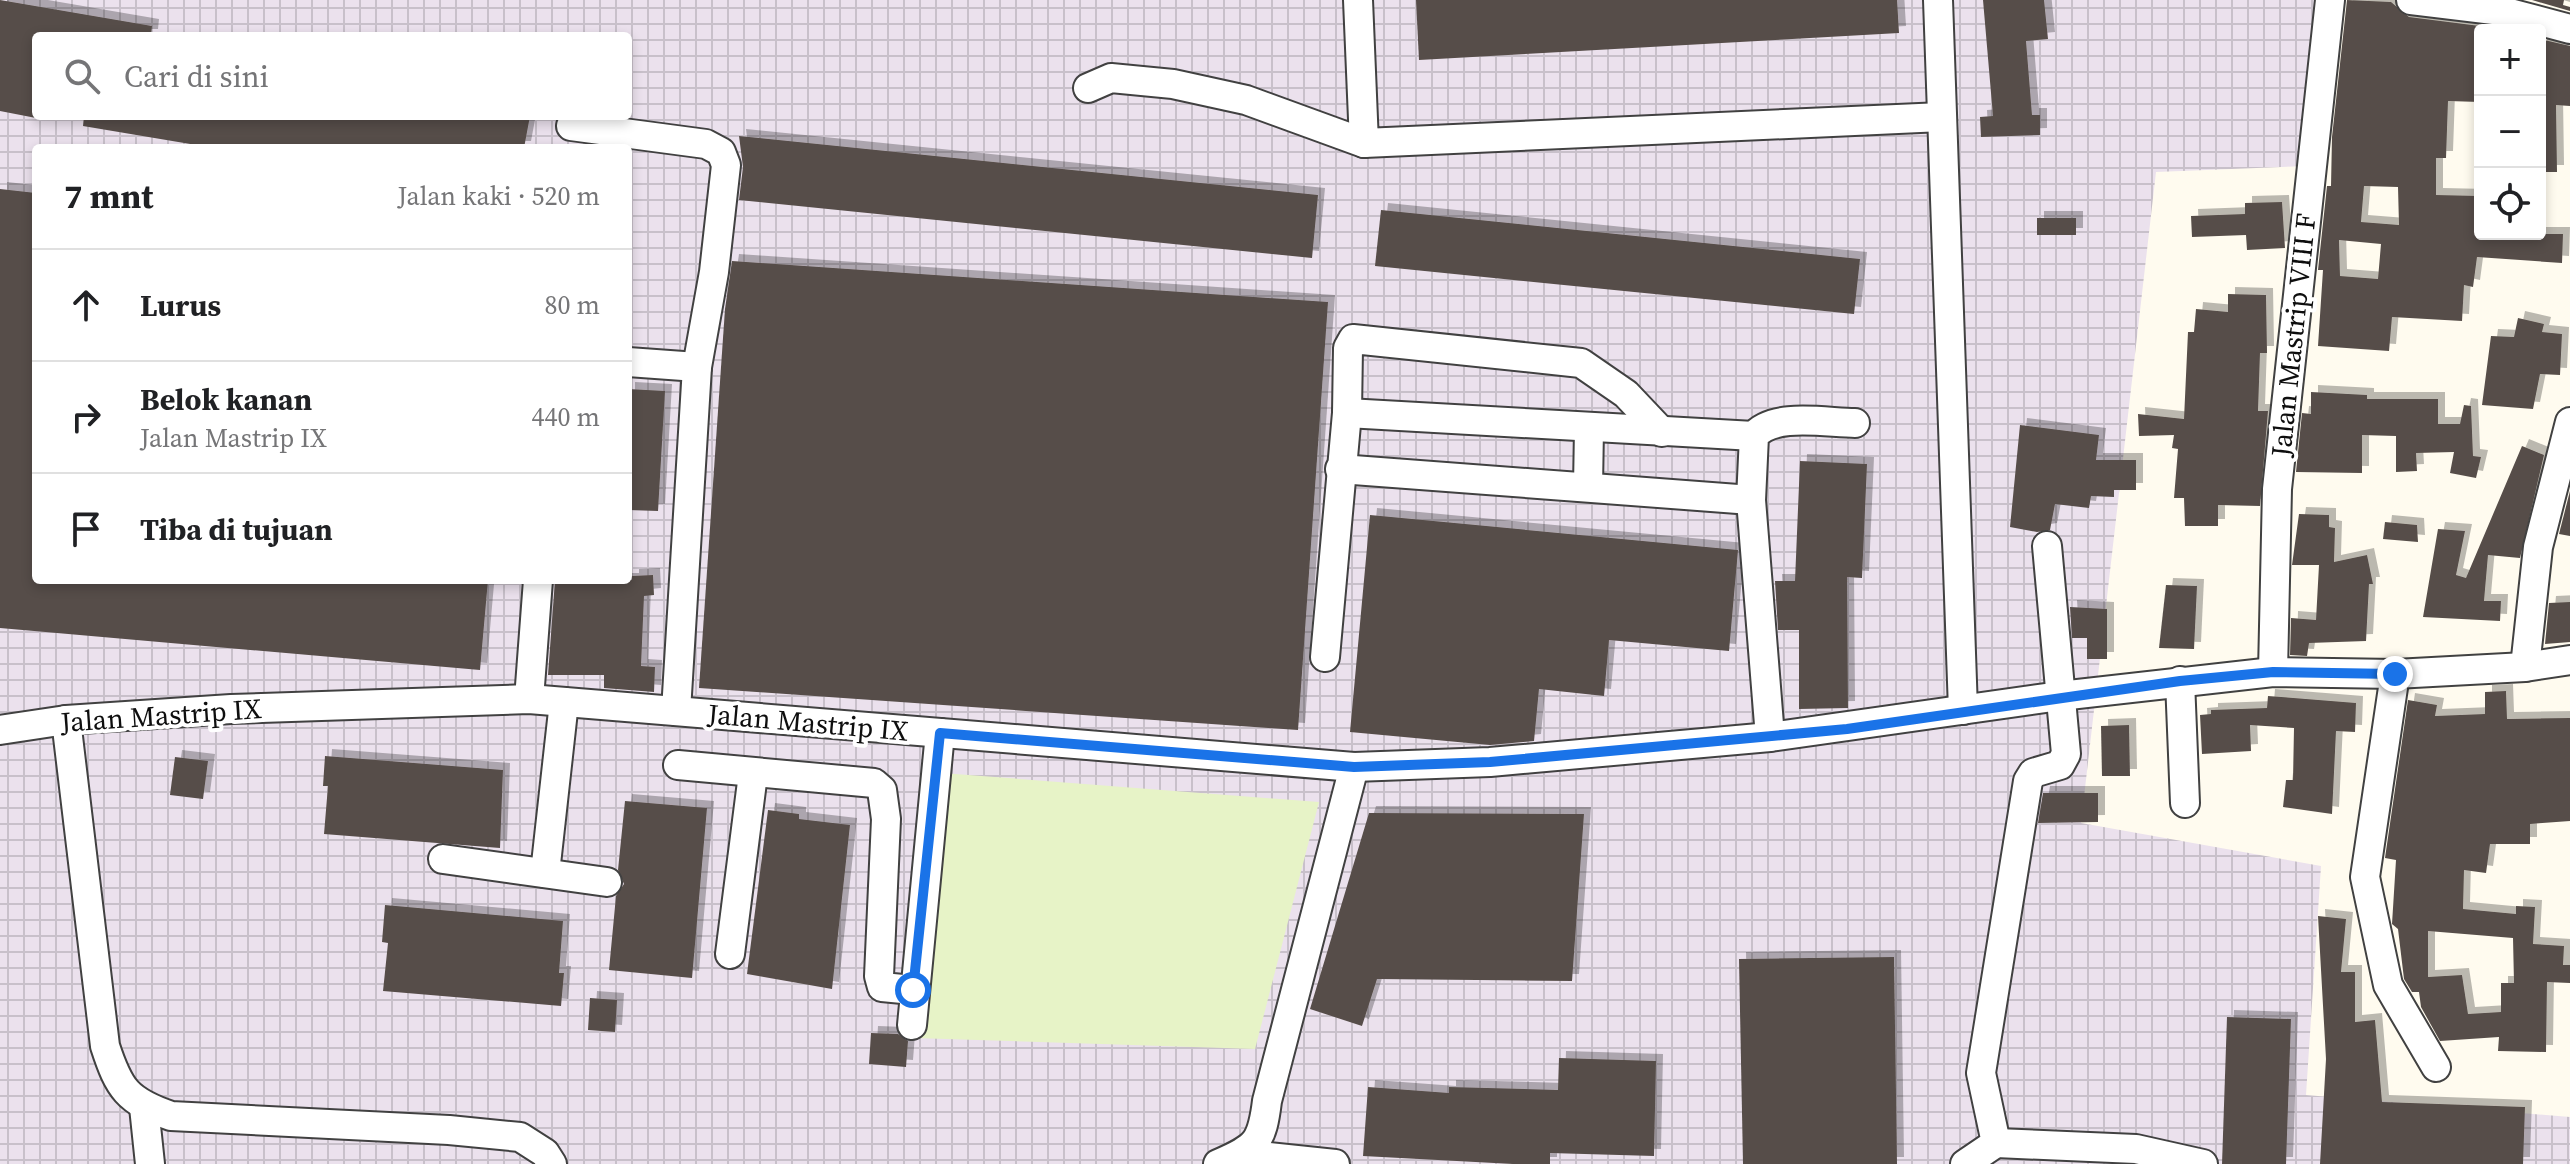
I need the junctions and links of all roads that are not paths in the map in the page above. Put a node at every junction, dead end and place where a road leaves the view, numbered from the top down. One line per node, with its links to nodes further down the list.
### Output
1 (1358, 0): 9 (street)
2 (1938, 0): 7 (street)
3 (2330, 0): 26 (street, Jalan Mastrip VIII F)
4 (2411, 0): 5 (street)
5 (2570, 29)
6 (1088, 88): 9 (street)
7 (1942, 117): 9 (street); 32 (street)
8 (571, 126): 11 (street)
9 (1364, 143)
10 (632, 362): 11 (street)
11 (697, 367): 33 (street)
12 (1347, 413): 15 (street); 16 (street); 18 (street)
13 (2570, 422): 25 (street)
14 (1855, 423): 17 (street)
15 (1589, 428): 16 (street); 19 (street)
16 (1662, 432): 17 (street)
17 (1754, 436): 20 (street)
18 (1340, 469): 19 (street); 23 (street)
19 (1588, 487): 20 (street)
20 (1751, 500): 37 (street)
21 (2047, 546): 29 (street)
22 (538, 584): 30 (street)
23 (1325, 657)
24 (2570, 660): 25 (street, Jalan Mastrip IX)
25 (2525, 667): 27 (street, Jalan Mastrip IX)
26 (2273, 672): 27 (street, Jalan Mastrip IX); 28 (street, Jalan Mastrip IX)
27 (2395, 674): 48 (street)
28 (2180, 681): 29 (street, Jalan Mastrip IX); 41 (street)
29 (2060, 696): 32 (street, Jalan Mastrip IX); 50 (street)
30 (529, 699): 31 (street, Jalan Mastrip IX); 34 (street, Jalan Mastrip IX)
31 (564, 702): 33 (street, Jalan Mastrip IX); 43 (street)
32 (1963, 710): 37 (street, Jalan Mastrip IX)
33 (676, 711): 36 (street, Jalan Mastrip IX)
34 (66, 720): 35 (street, Jalan Mastrip IX); 49 (street)
35 (0, 730)
36 (940, 733): 39 (street, Jalan Mastrip IX); 46 (street)
37 (1770, 737): 39 (street, Jalan Mastrip IX)
38 (678, 765): 40 (street)
39 (1354, 767): 51 (street)
40 (753, 774): 45 (street); 46 (street)
41 (2185, 803)
42 (443, 859): 43 (street)
43 (545, 873): 44 (street)
44 (607, 882)
45 (730, 954)
46 (913, 990): 47 (street)
47 (912, 1025)
48 (2436, 1067)
49 (144, 1107): 52 (street); 53 (street)
50 (1996, 1143): 55 (street); 56 (street)
51 (1230, 1159): 54 (street)
52 (150, 1164)
53 (552, 1164)
54 (1335, 1164)
55 (1965, 1164)
56 (2203, 1164)

